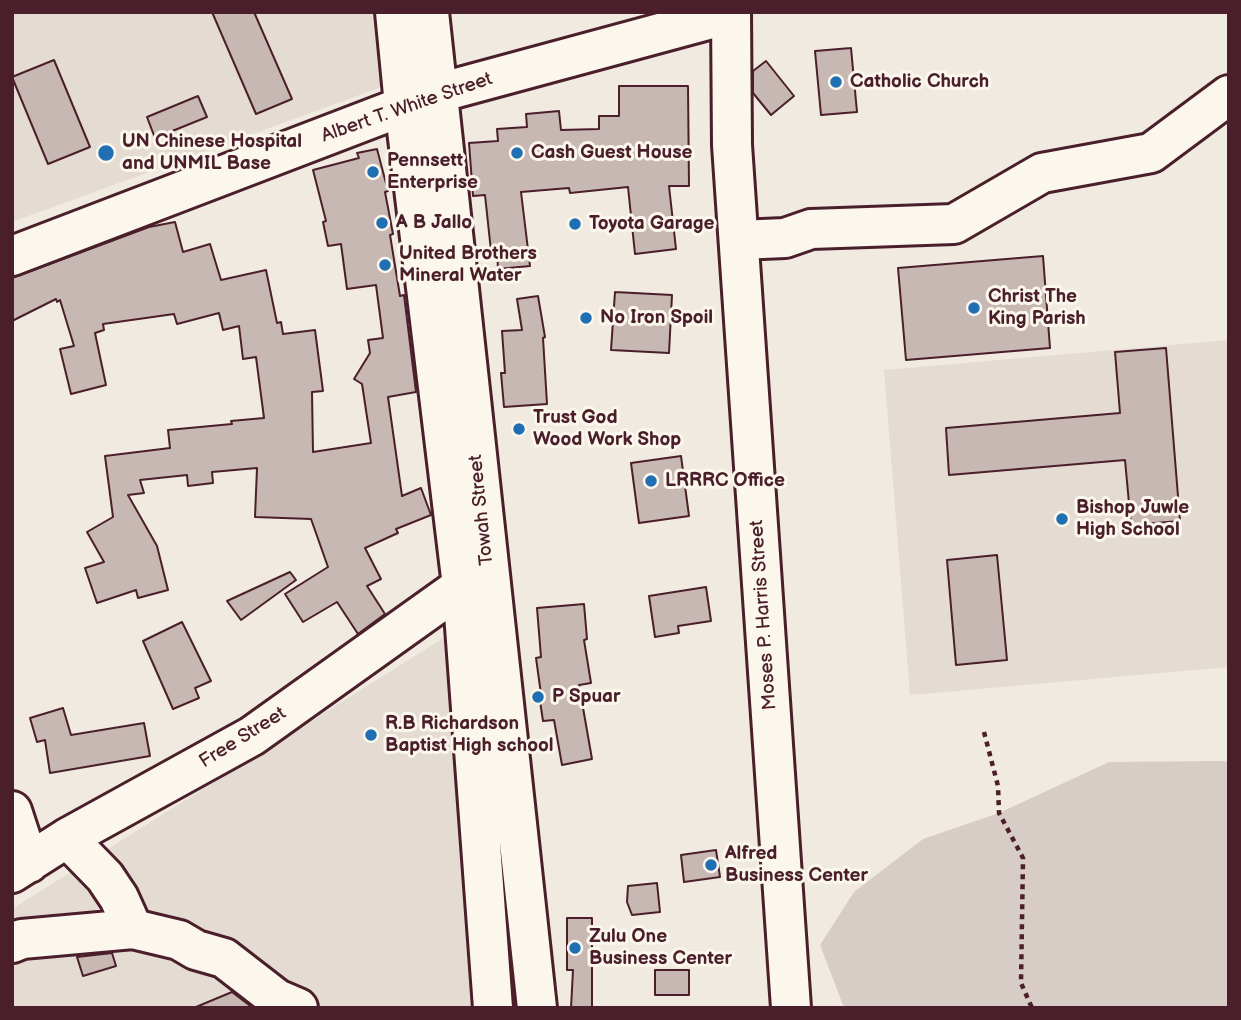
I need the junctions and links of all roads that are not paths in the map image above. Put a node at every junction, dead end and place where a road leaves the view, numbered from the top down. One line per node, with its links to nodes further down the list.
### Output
1 (395, 12): 5 (main road, Towah Street)
2 (429, 12): 5 (main road, Towah Street)
3 (730, 13): 5 (main road, Albert T. White Street); 6 (main road, Moses P. Harris Street)
4 (1229, 94): 6 (main road)
5 (421, 99): 7 (main road, Albert T. White Street); 8 (main road, Towah Street); 16 (main road, Towah Street)
6 (739, 240): 17 (main road, Moses P. Harris Street)
7 (12, 256)
8 (462, 586): 10 (main road, Free Street); 15 (main road, Towah Street)
9 (12, 811): 11 (main road)
10 (67, 838): 11 (main road, Free Street); 12 (main road)
11 (21, 868)
12 (132, 929): 13 (main road); 14 (main road)
13 (12, 943)
14 (298, 1008)
15 (493, 1008)
16 (537, 1008)
17 (791, 1008)

